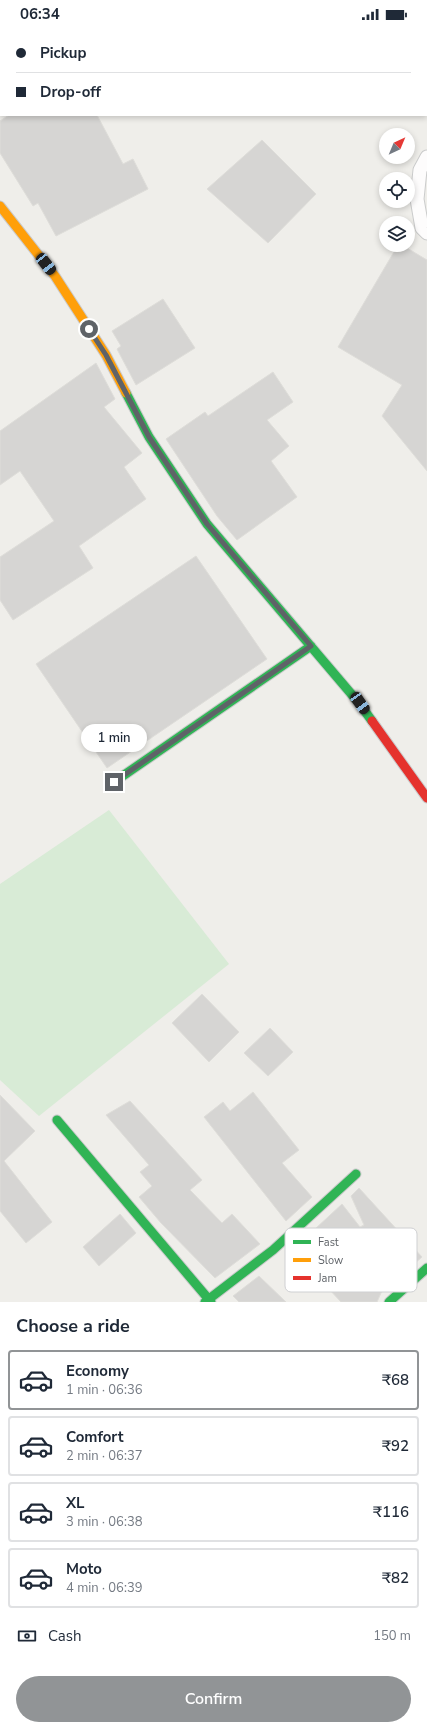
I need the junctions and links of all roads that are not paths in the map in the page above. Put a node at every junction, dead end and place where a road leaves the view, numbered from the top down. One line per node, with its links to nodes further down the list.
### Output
1 (427, 157): 3 (lane)
2 (0, 206): 4 (street)
3 (427, 233)
4 (311, 646): 5 (street); 6 (street)
5 (114, 782)
6 (427, 798)
7 (57, 1120): 14 (street)
8 (356, 1174): 9 (street)
9 (297, 1228)
10 (285, 1239): 14 (street)
11 (427, 1268): 12 (street)
12 (417, 1277)
13 (400, 1292): 15 (street)
14 (208, 1301)
15 (389, 1302)

